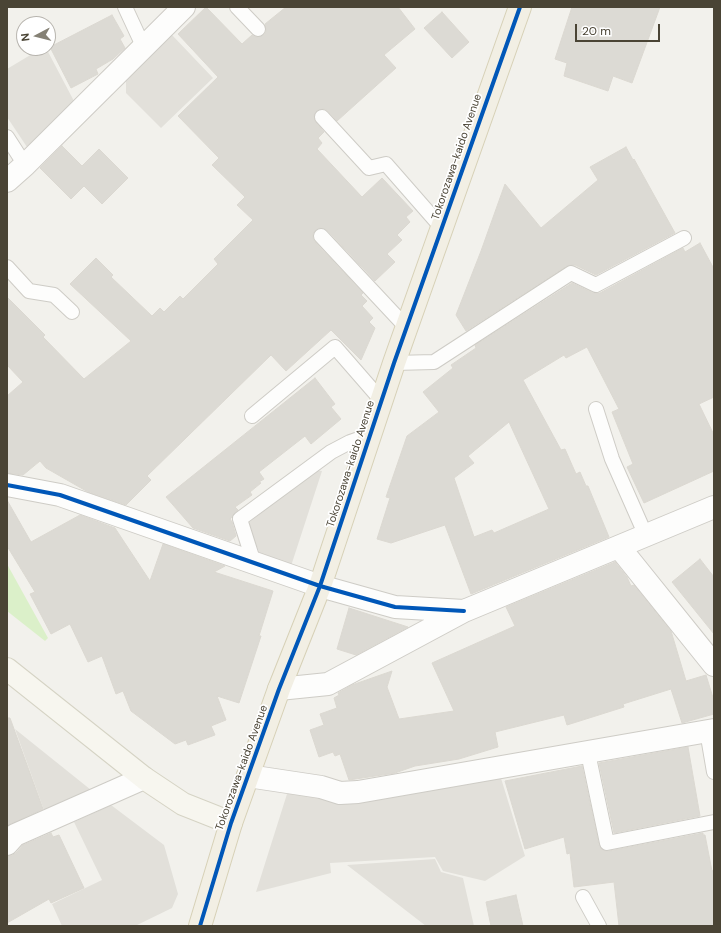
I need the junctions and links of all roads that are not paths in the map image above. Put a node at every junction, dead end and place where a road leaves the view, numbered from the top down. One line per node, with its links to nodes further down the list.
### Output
1 (125, 7): 6 (lane)
2 (184, 7): 6 (street)
3 (237, 7): 5 (lane)
4 (520, 7): 11 (main road, Tokorozawa-kaido Avenue)
5 (258, 29)
6 (144, 48): 9 (street)
7 (322, 117): 11 (lane)
8 (7, 137): 9 (lane)
9 (26, 165): 10 (street)
10 (7, 181)
11 (442, 228): 16 (main road, Tokorozawa-kaido Avenue)
12 (321, 236): 16 (lane)
13 (684, 238): 17 (lane)
14 (7, 267): 15 (lane)
15 (72, 312)
16 (407, 328): 17 (main road, Tokorozawa-kaido Avenue)
17 (394, 363): 18 (main road, Tokorozawa-kaido Avenue)
18 (382, 400): 20 (lane); 21 (main road, Tokorozawa-kaido Avenue)
19 (596, 409): 24 (lane)
20 (252, 416)
21 (370, 435): 26 (lane); 27 (main road, Tokorozawa-kaido Avenue)
22 (7, 485): 26 (street)
23 (714, 507): 24 (street)
24 (646, 536): 25 (street)
25 (620, 547): 28 (street); 29 (street)
26 (254, 563): 27 (street)
27 (320, 586): 28 (street); 31 (main road, Tokorozawa-kaido Avenue)
28 (464, 611): 31 (street)
29 (714, 665)
30 (7, 669): 36 (street)
31 (279, 689): 35 (main road, Tokorozawa-kaido Avenue)
32 (711, 731): 33 (street); 34 (lane)
33 (588, 753): 35 (street); 37 (lane)
34 (714, 772)
35 (248, 776): 38 (main road, Tokorozawa-kaido Avenue)
36 (144, 778): 38 (street); 39 (street)
37 (714, 822)
38 (231, 823): 41 (main road, Tokorozawa-kaido Avenue)
39 (7, 844)
40 (583, 897): 42 (lane)
41 (200, 926)
42 (599, 926)

